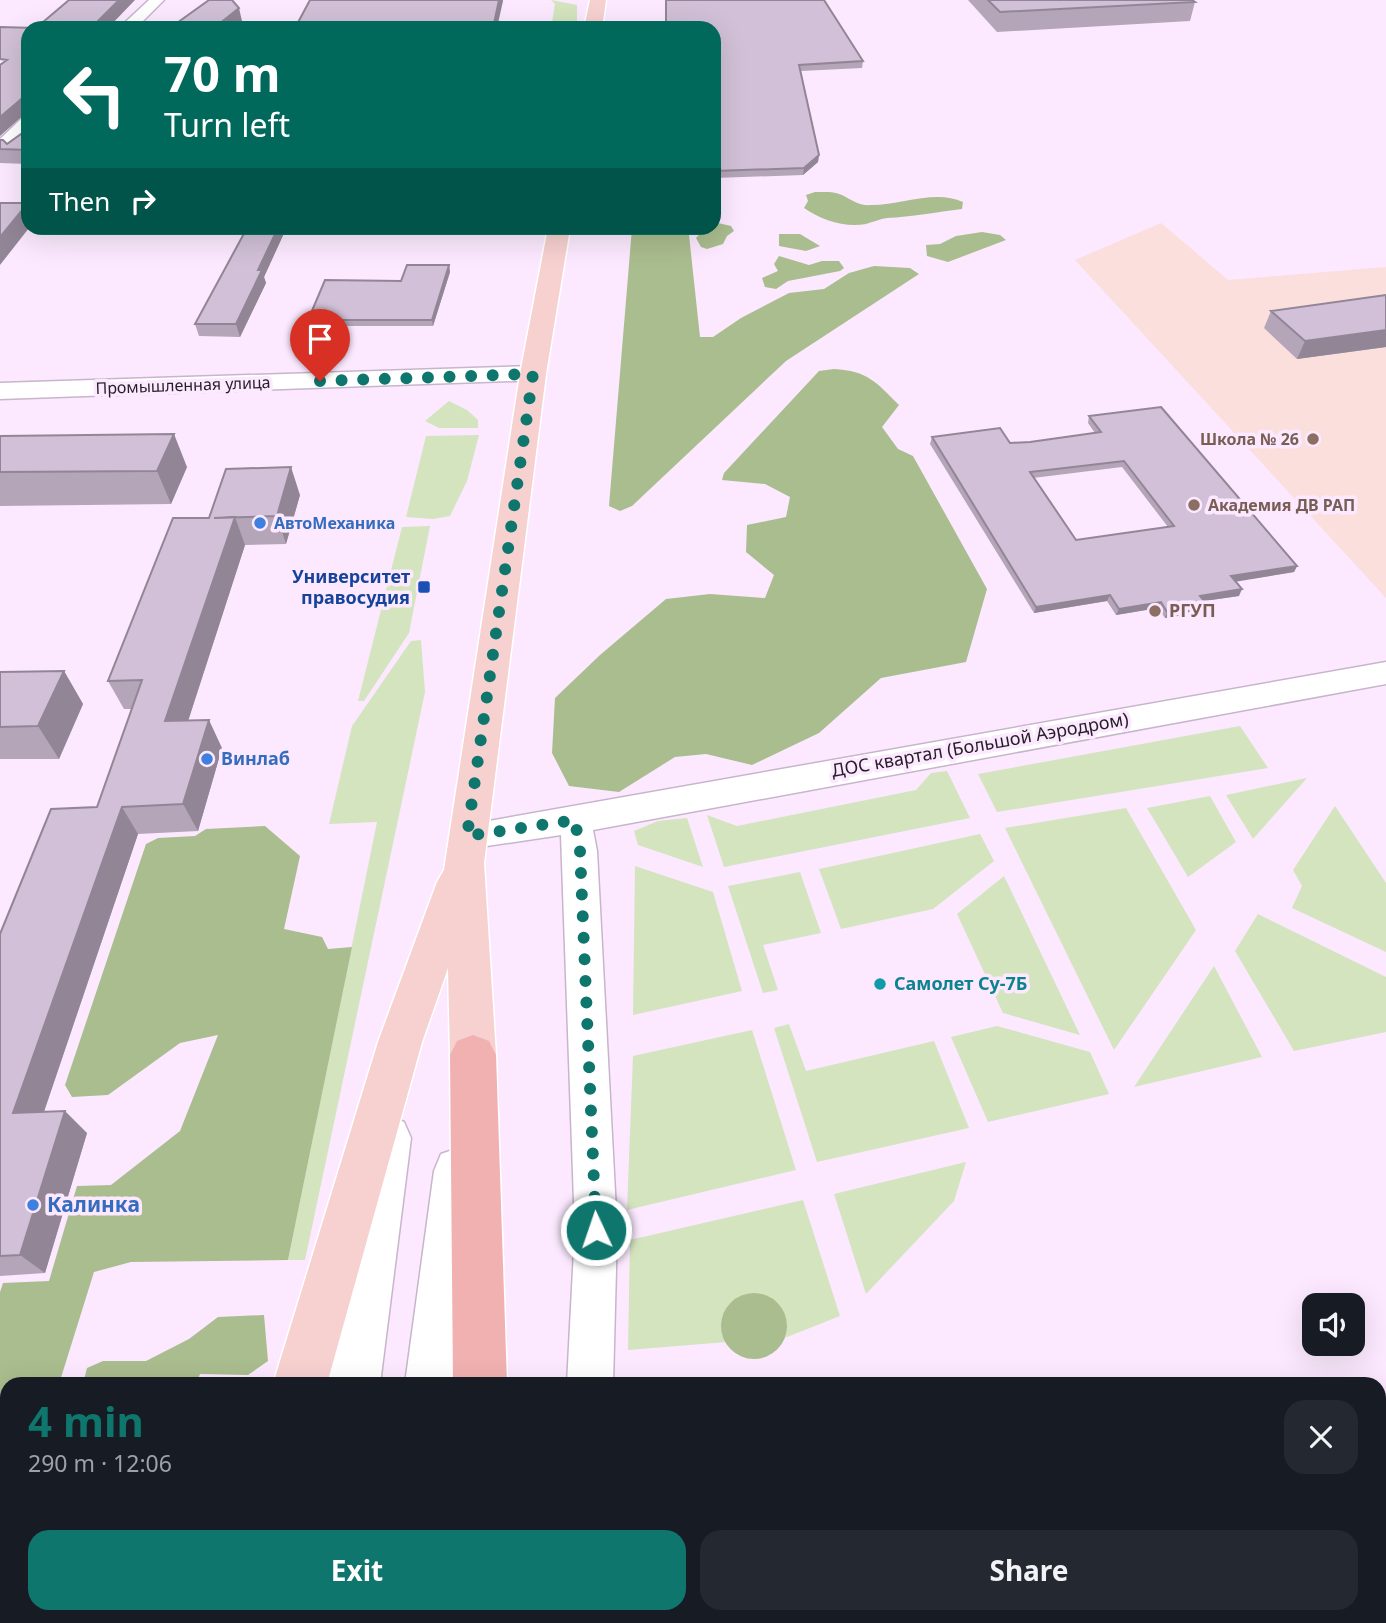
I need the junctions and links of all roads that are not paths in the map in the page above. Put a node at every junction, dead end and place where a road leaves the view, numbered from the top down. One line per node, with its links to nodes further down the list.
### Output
1 (157, 0): 3 (street)
2 (598, 0): 4 (main road)
3 (134, 21)
4 (594, 21)
5 (21, 129): 6 (street)
6 (0, 149)
7 (558, 235): 8 (main road)
8 (533, 374): 9 (street, Промышленная улица); 12 (main road)
9 (0, 391)
10 (1386, 673): 11 (street, ДОС квартал (Большой Аэродром))
11 (575, 820): 12 (street, ДОС квартал (Большой Аэродром)); 19 (street)
12 (465, 849): 13 (main road); 14 (main road)
13 (400, 1042): 15 (main road); 16 (street)
14 (473, 1055): 17 (street); 18 (highway)
15 (302, 1377)
16 (354, 1377)
17 (433, 1377)
18 (480, 1377)
19 (590, 1377)

